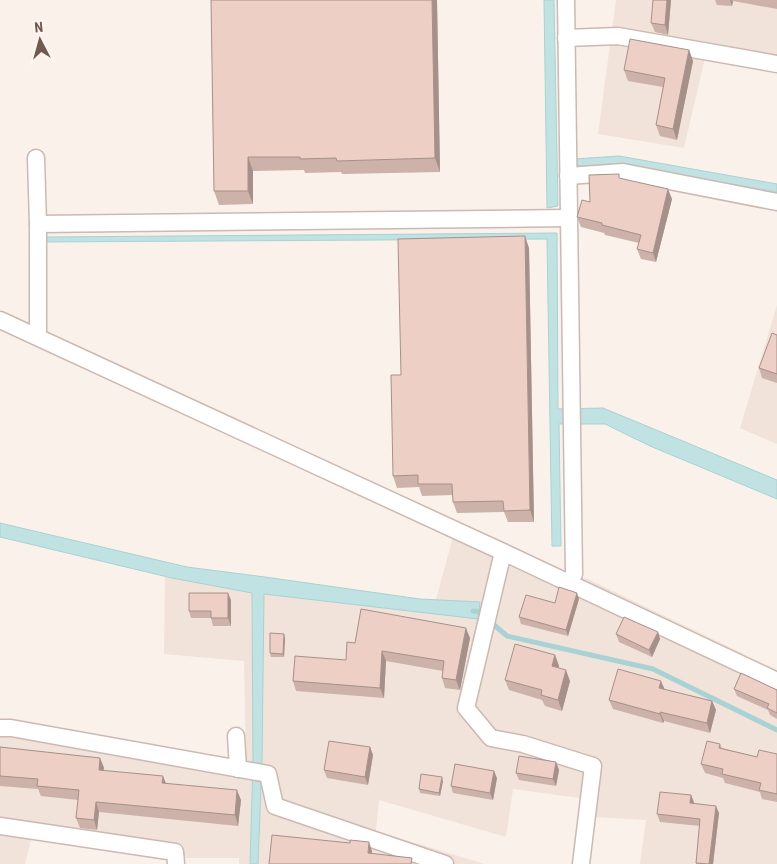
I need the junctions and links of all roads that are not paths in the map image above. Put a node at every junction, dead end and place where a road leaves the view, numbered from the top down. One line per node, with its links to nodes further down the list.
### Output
1 (566, 0): 2 (street)
2 (566, 38): 3 (street); 5 (street)
3 (777, 64)
4 (36, 158): 8 (street)
5 (568, 176): 6 (street); 7 (street)
6 (777, 202)
7 (569, 218): 8 (street); 12 (street)
8 (38, 224): 10 (street)
9 (0, 320): 10 (street)
10 (38, 337): 11 (street)
11 (502, 552): 12 (street); 20 (street)
12 (569, 583): 13 (street)
13 (777, 681)
14 (0, 728): 16 (street)
15 (236, 736): 16 (street)
16 (242, 770): 19 (street)
17 (0, 826): 18 (street)
18 (176, 864)
19 (446, 864)
20 (581, 864)

